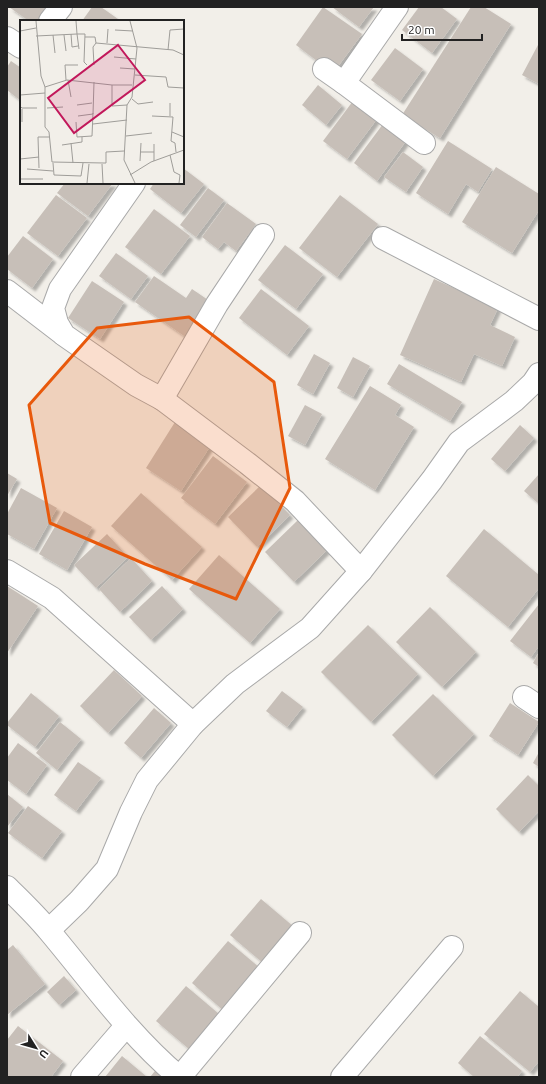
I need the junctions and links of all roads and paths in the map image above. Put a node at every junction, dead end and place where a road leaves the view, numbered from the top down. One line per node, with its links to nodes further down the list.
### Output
1 (61, 7): 3 (street)
2 (396, 7): 7 (street)
3 (51, 20)
4 (7, 38): 5 (street)
5 (20, 46)
6 (324, 70): 7 (street)
7 (344, 83): 8 (street)
8 (424, 143)
9 (133, 184): 14 (street)
10 (263, 235): 16 (street)
11 (383, 238): 13 (street)
12 (7, 290): 14 (street)
13 (539, 319)
14 (64, 335): 16 (street)
15 (539, 374): 18 (street)
16 (162, 399): 18 (street)
17 (7, 571): 19 (street)
18 (361, 571): 19 (street)
19 (193, 724): 21 (street)
20 (7, 887): 21 (street)
21 (49, 930): 24 (street)
22 (300, 933): 26 (street)
23 (452, 947): 27 (street)
24 (126, 1026): 25 (street); 26 (street)
25 (82, 1077)
26 (180, 1077)
27 (342, 1077)

